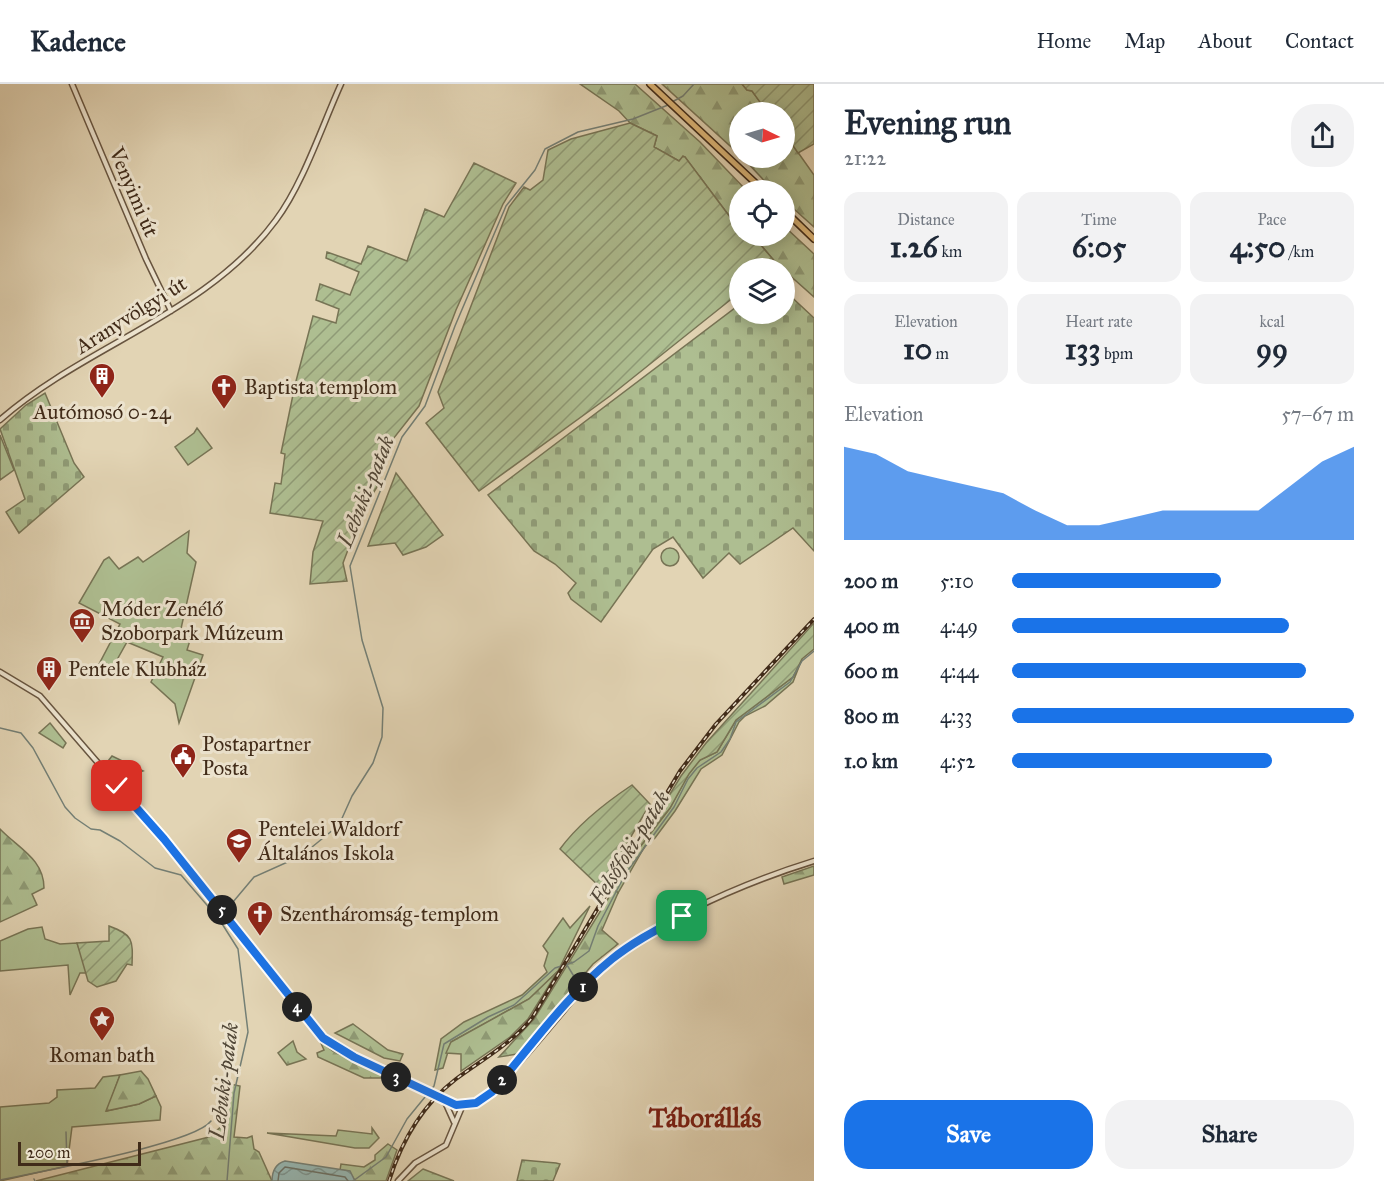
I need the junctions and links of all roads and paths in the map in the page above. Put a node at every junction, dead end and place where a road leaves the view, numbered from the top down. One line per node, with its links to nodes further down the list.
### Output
1 (72, 84): 7 (street, Venyimi út)
2 (341, 84): 7 (street, Aranyvölgyi út)
3 (650, 84): 4 (main road)
4 (752, 180)
5 (795, 221): 6 (main road)
6 (814, 239)
7 (171, 311): 8 (street, Aranyvölgyi út)
8 (0, 420)
9 (0, 672): 11 (street, bridge)
10 (814, 861): 13 (street)
11 (443, 1100): 12 (street); 14 (street)
12 (456, 1105): 13 (street); 14 (street)
13 (463, 1107): 14 (street)
14 (455, 1115): 15 (street)
15 (398, 1181)

